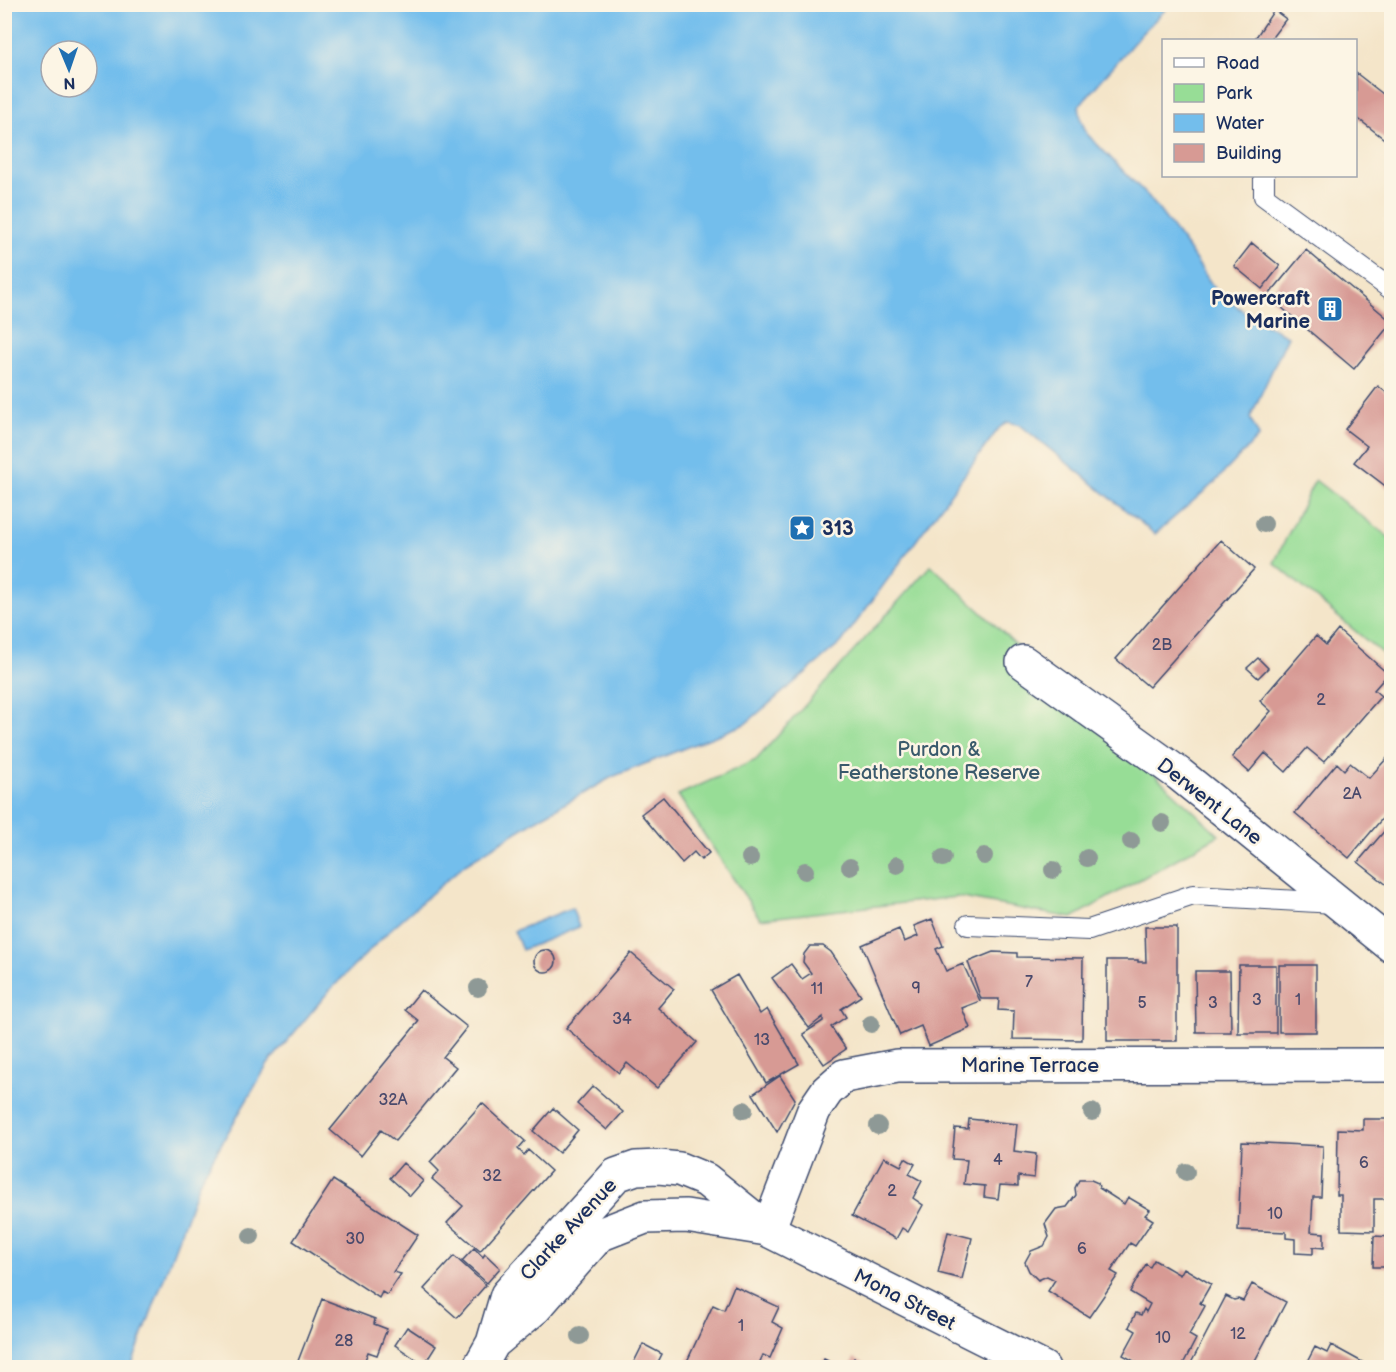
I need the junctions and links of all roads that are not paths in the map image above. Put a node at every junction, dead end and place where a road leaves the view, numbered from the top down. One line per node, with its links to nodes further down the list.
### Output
1 (1264, 177): 2 (lane)
2 (1392, 290)
3 (1023, 662): 4 (street, Derwent Lane)
4 (1338, 903): 5 (lane); 6 (street, Derwent Lane)
5 (968, 925)
6 (1392, 946)
7 (1392, 1065): 8 (street, Marine Terrace)
8 (768, 1230): 9 (street, Clarke Avenue); 9 (street, Clarke Avenue); 10 (street, Mona Street)
9 (486, 1355)
10 (1042, 1368)

